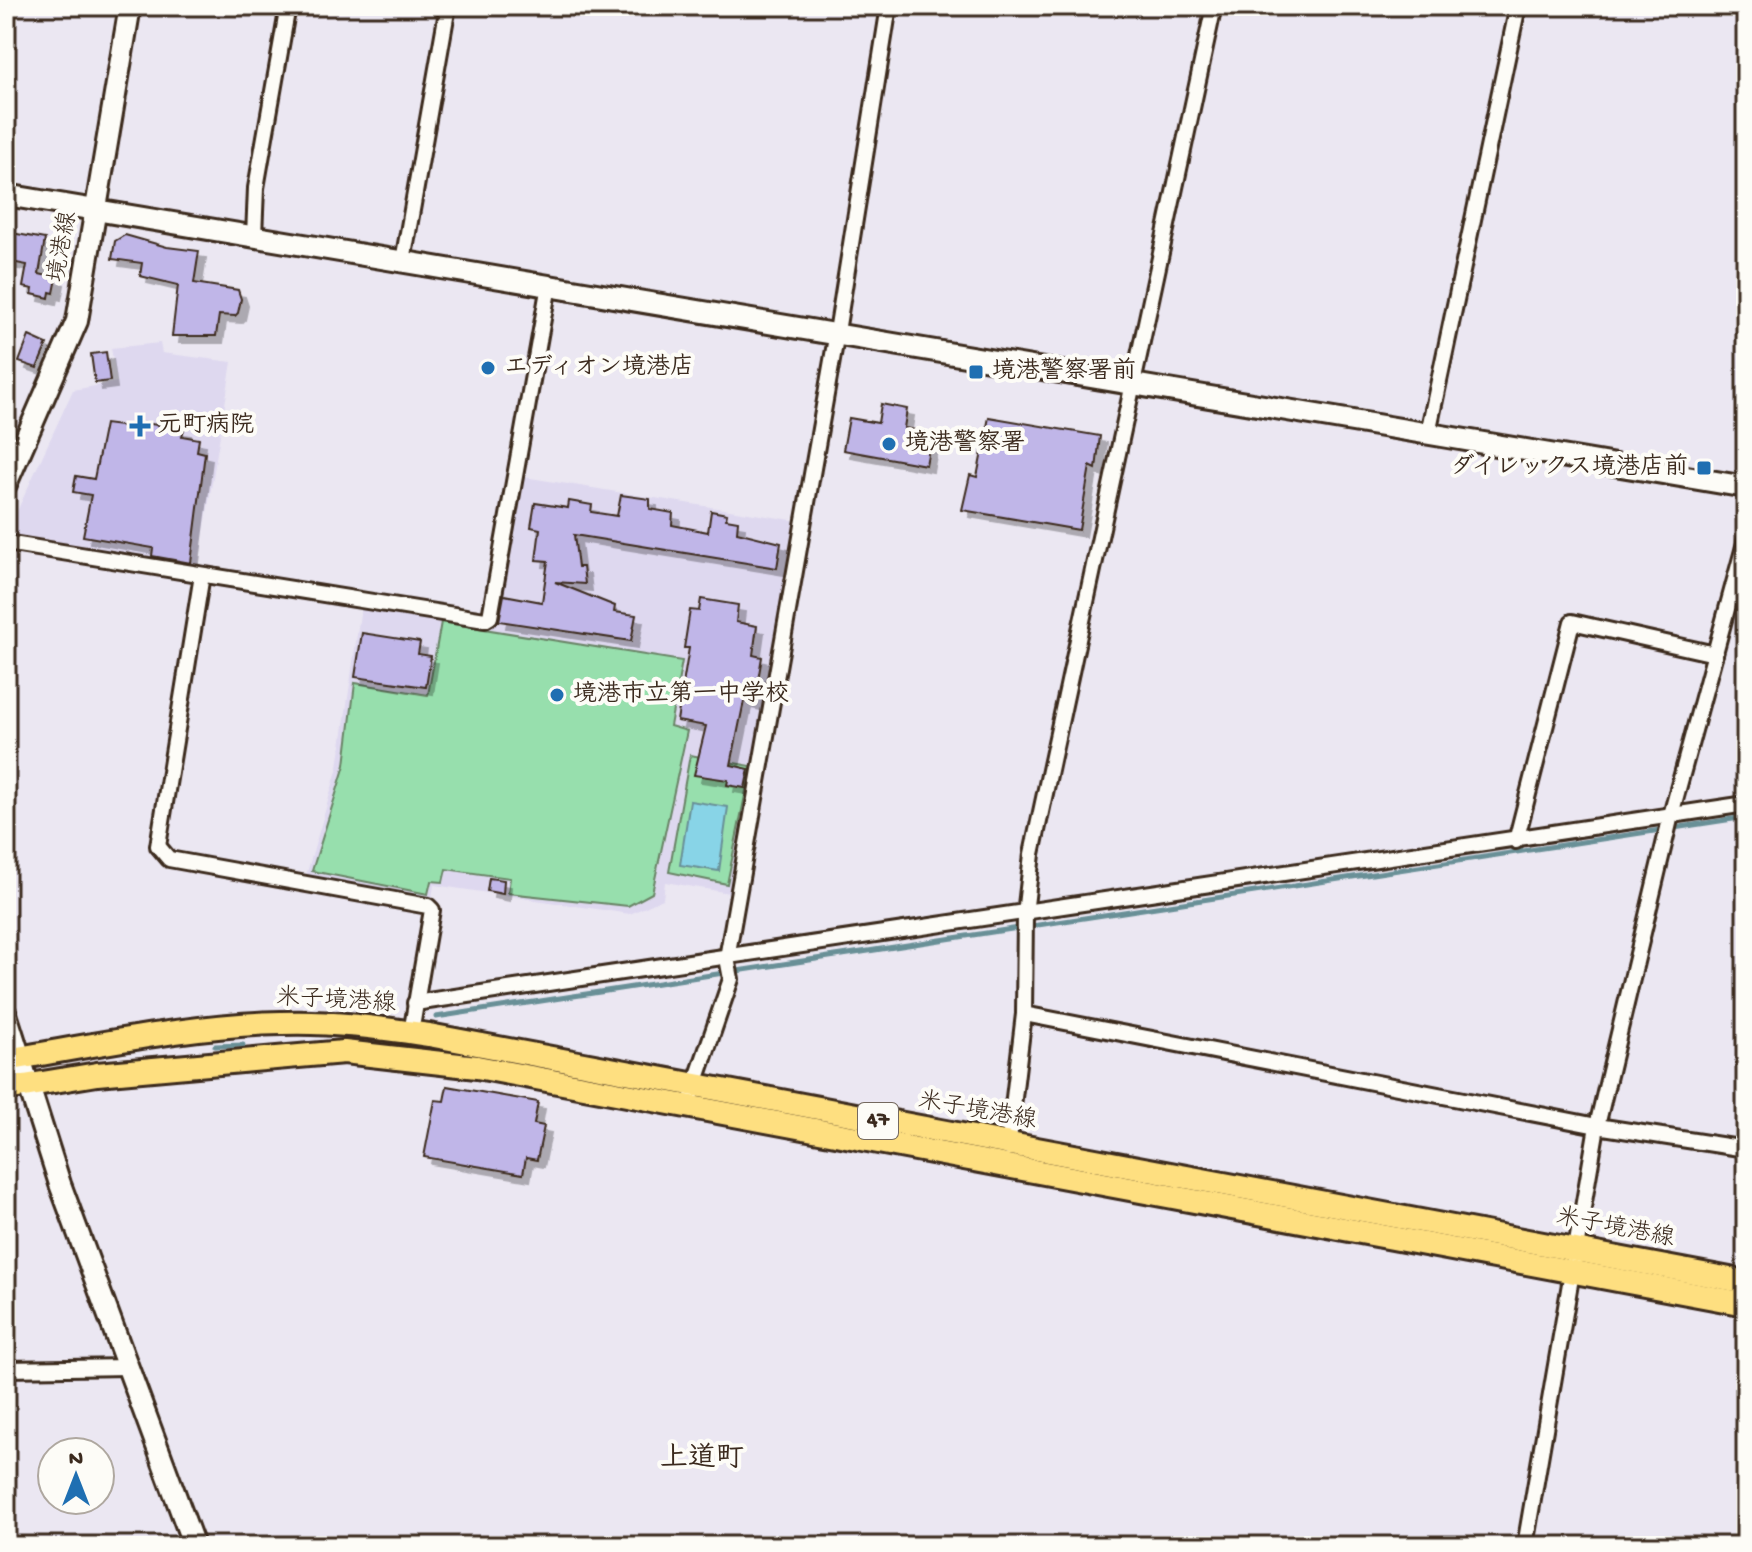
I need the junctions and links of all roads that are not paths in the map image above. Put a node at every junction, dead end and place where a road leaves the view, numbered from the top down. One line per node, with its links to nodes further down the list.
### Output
1 (130, 6): 8 (street, 境港線)
2 (288, 6): 9 (street)
3 (448, 6): 10 (street)
4 (889, 6): 12 (street)
5 (1214, 6): 13 (street)
6 (1518, 6): 14 (street)
7 (6, 195): 8 (street)
8 (97, 211): 9 (street); 15 (street, 境港線)
9 (254, 236): 10 (street)
10 (403, 261): 11 (street)
11 (549, 285): 12 (street); 19 (street)
12 (837, 332): 13 (street); 25 (street)
13 (1134, 384): 14 (street); 24 (street)
14 (1428, 433): 16 (street)
15 (6, 484)
16 (1746, 487)
17 (1746, 539): 20 (street)
18 (6, 543): 19 (street)
19 (202, 575): 26 (street)
20 (1715, 654): 22 (street); 23 (street)
21 (1746, 804): 22 (street)
22 (1671, 815): 23 (street); 34 (street)
23 (1516, 841): 24 (street)
24 (1025, 914): 25 (street); 28 (street)
25 (727, 958): 26 (street); 33 (street)
26 (415, 1003): 29 (street)
27 (6, 1014): 30 (street)
28 (1024, 1014): 34 (street); 35 (street)
29 (411, 1033): 30 (main road, 米子境港線 / 47); 33 (main road, 米子境港線 / 47)
30 (14, 1058): 31 (street)
31 (31, 1085): 32 (main road, 米子境港線 / 47); 33 (main road, 米子境港線 / 47); 42 (street)
32 (6, 1089)
33 (690, 1097): 35 (main road, 米子境港線 / 47); 37 (main road, 米子境港線 / 47)
34 (1597, 1126): 36 (street); 38 (street)
35 (1009, 1143): 37 (street); 38 (main road, 米子境港線 / 47)
36 (1746, 1149)
37 (1006, 1169): 39 (main road, 米子境港線 / 47)
38 (1574, 1248): 39 (street); 40 (main road, 米子境港線 / 47)
39 (1570, 1271): 41 (main road, 米子境港線 / 47); 45 (street)
40 (1746, 1282)
41 (1746, 1304)
42 (128, 1367): 43 (street); 44 (street)
43 (6, 1369)
44 (194, 1546)
45 (1525, 1546)

